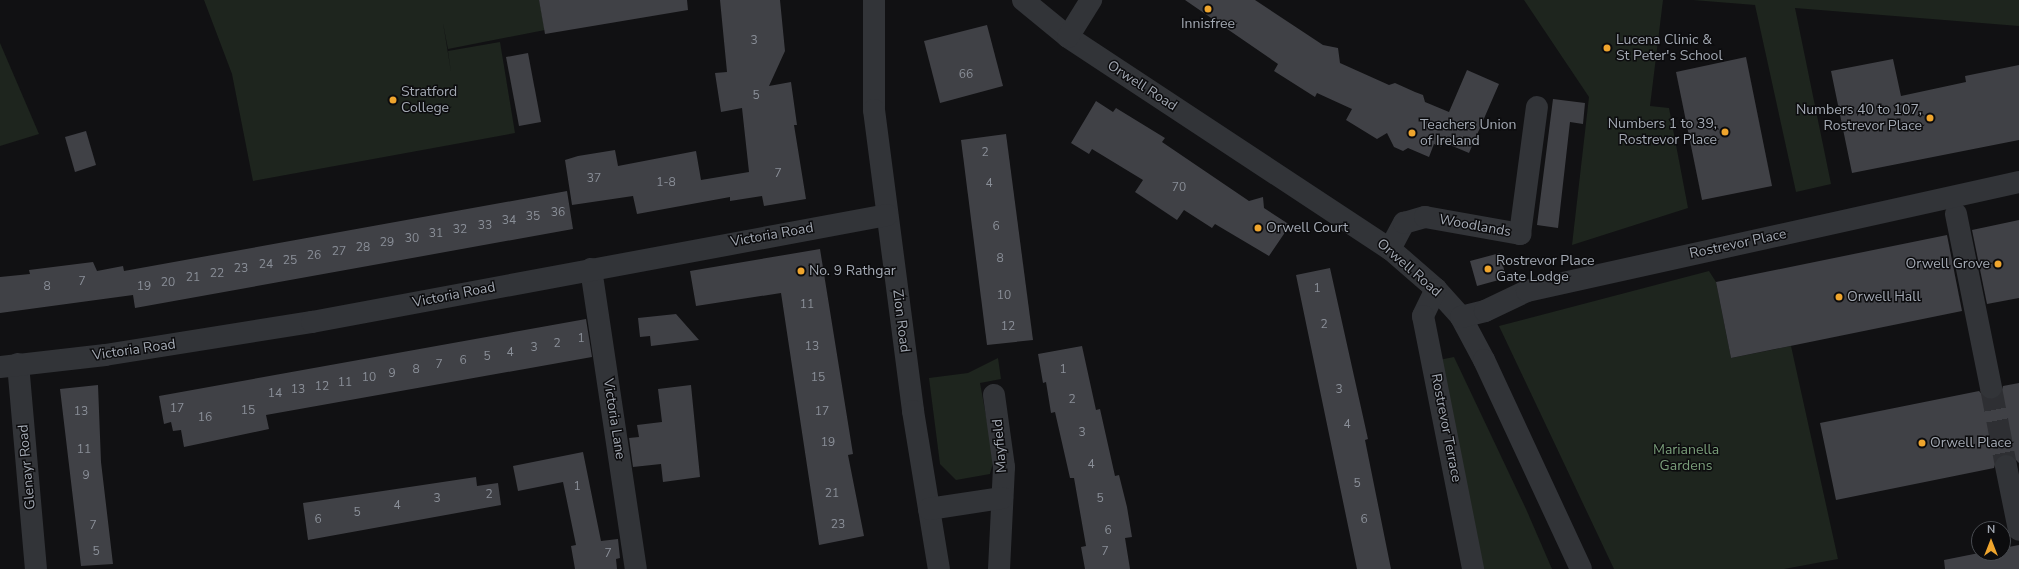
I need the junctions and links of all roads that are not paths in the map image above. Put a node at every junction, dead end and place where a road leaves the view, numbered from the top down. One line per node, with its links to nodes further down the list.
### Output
1 (874, 0): 8 (street, Zion Road)
2 (1023, 0): 4 (street, Orwell Road)
3 (1091, 0): 4 (street)
4 (1068, 38): 9 (street, Orwell Road)
5 (1537, 107): 9 (street, Woodlands)
6 (2019, 182): 12 (street, Rostrevor Place)
7 (1956, 214): 14 (street)
8 (887, 215): 10 (street, Victoria Road); 18 (street, Zion Road)
9 (1390, 249): 11 (street, Orwell Road)
10 (591, 269): 13 (street, Victoria Road); 21 (street, Victoria Lane)
11 (1436, 289): 12 (street, Orwell Road); 24 (street, Rostrevor Terrace)
12 (1461, 318): 25 (street, Orwell Road)
13 (9, 365): 20 (street, Glenayr Road)
14 (1991, 388)
15 (994, 395): 17 (street, Mayfield)
16 (2006, 466): 19 (street)
17 (1002, 498): 18 (street); 23 (street, Mayfield)
18 (929, 509): 22 (street, Zion Road)
19 (2019, 530)
20 (36, 569)
21 (636, 569)
22 (939, 569)
23 (999, 569)
24 (1473, 569)
25 (1581, 569)

